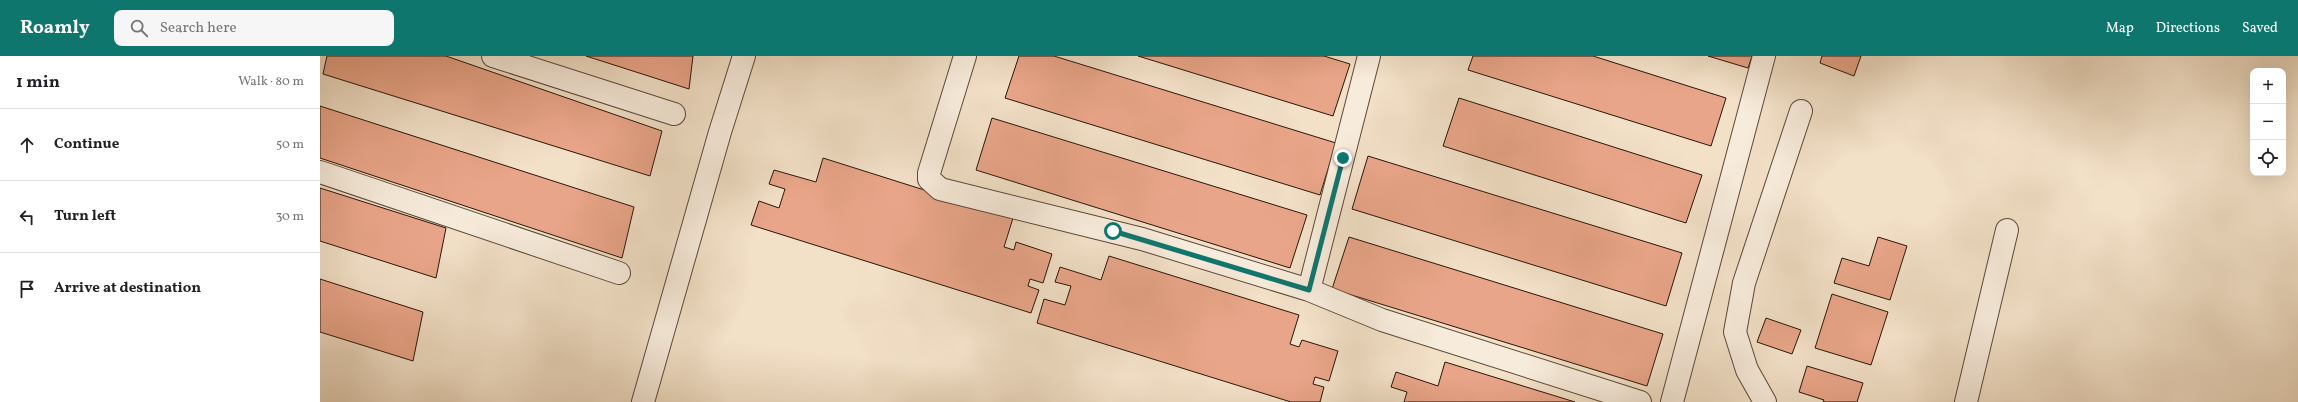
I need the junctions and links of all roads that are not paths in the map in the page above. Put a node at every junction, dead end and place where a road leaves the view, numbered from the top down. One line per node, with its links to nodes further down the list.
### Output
1 (493, 56): 7 (street)
2 (744, 56): 12 (street)
3 (965, 56): 11 (street)
4 (1369, 56): 11 (street)
5 (1764, 56): 14 (street)
6 (1801, 111): 15 (street)
7 (674, 114)
8 (320, 172): 10 (street)
9 (2007, 230): 16 (street)
10 (619, 273)
11 (1309, 290): 13 (street)
12 (643, 402)
13 (1640, 402)
14 (1672, 402)
15 (1765, 402)
16 (1966, 402)

